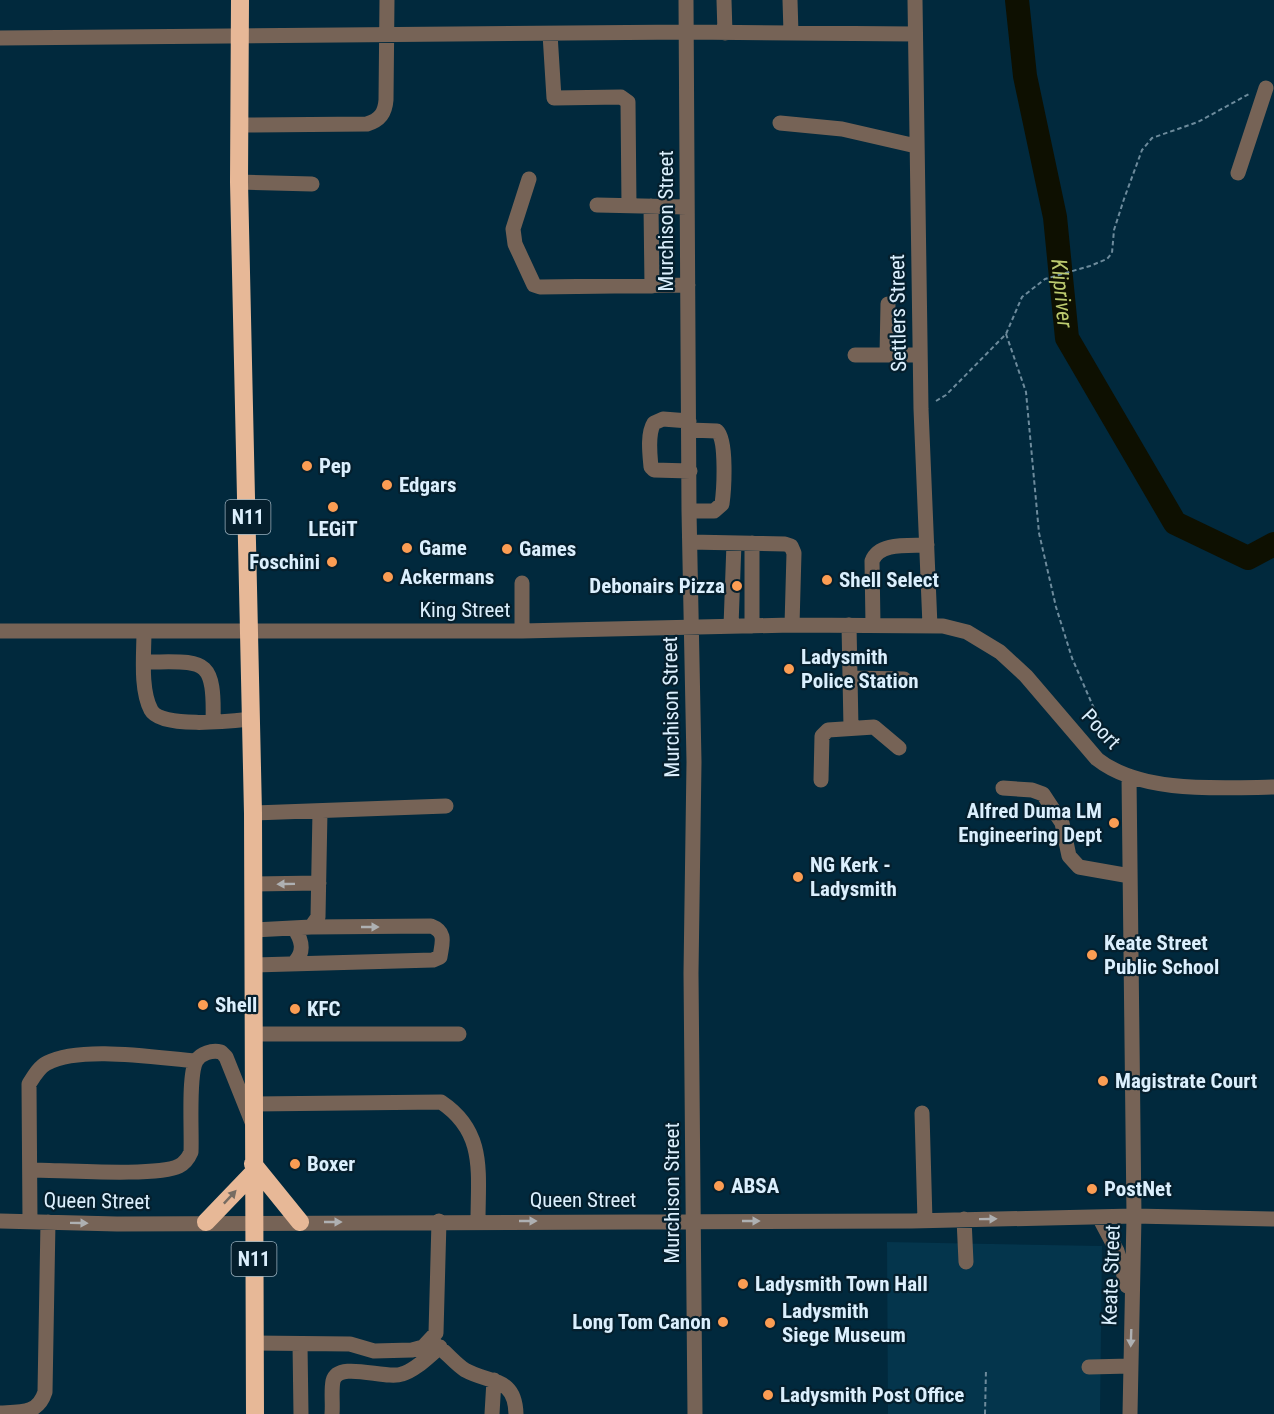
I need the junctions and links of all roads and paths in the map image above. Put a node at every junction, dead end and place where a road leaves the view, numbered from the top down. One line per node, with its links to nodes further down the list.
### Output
1 (240, 0): 13 (highway, N11)
2 (387, 0): 12 (street)
3 (686, 0): 7 (street, Murchison Street)
4 (724, 0): 8 (street)
5 (790, 0): 9 (street)
6 (915, 0): 11 (street, Settlers Street)
7 (687, 32): 8 (street); 10 (street); 26 (street, Murchison Street)
8 (725, 33): 9 (street)
9 (791, 33): 11 (street)
10 (550, 34): 12 (street); 24 (street)
11 (914, 34): 18 (street, Settlers Street)
12 (386, 36): 13 (street); 17 (street)
13 (240, 38): 14 (street); 17 (highway, N11)
14 (0, 39)
15 (1266, 88): 19 (street); 30 (path)
16 (780, 123): 18 (street)
17 (241, 124): 21 (highway, N11)
18 (916, 146): 33 (street, Settlers Street)
19 (1238, 173)
20 (529, 179): 28 (street)
21 (239, 182): 22 (street); 53 (highway, N11)
22 (312, 184)
23 (597, 205): 24 (street)
24 (629, 206): 25 (street)
25 (651, 206): 26 (street); 28 (street)
26 (687, 207): 27 (street, Murchison Street)
27 (688, 285): 28 (street); 35 (street, Murchison Street)
28 (652, 286)
29 (888, 304): 32 (street)
30 (1006, 334): 34 (path); 61 (path)
31 (855, 355): 32 (street)
32 (887, 355): 33 (street)
33 (920, 355): 34 (street, Settlers Street)
34 (921, 409): 41 (street, Settlers Street)
35 (689, 426): 36 (street, Murchison Street); 36 (street); 37 (street)
36 (690, 471): 37 (street, Murchison Street)
37 (689, 511): 38 (street, Murchison Street)
38 (690, 542): 39 (street); 46 (street, Murchison Street)
39 (734, 543): 40 (street); 47 (street)
40 (752, 543): 43 (street); 48 (street)
41 (927, 545): 45 (street); 49 (street, Settlers Street)
42 (522, 583): 52 (street)
43 (792, 625): 44 (street, King Street); 48 (street, King Street)
44 (849, 625): 45 (street, King Street); 55 (street)
45 (873, 625): 49 (street, King Street)
46 (691, 626): 47 (street, King Street); 52 (street, King Street); 92 (street, Murchison Street)
47 (731, 626): 48 (street, King Street)
48 (752, 626)
49 (930, 626): 61 (street, Poort)
50 (0, 631): 51 (street, King Street)
51 (144, 631): 53 (street, King Street); 54 (street)
52 (522, 631): 53 (street, King Street)
53 (250, 632): 57 (highway, N11)
54 (144, 662): 58 (street); 58 (street)
55 (850, 678): 56 (street); 59 (street)
56 (904, 679)
57 (252, 719): 58 (street); 68 (highway, N11)
58 (213, 722)
59 (851, 728): 60 (street); 63 (street)
60 (899, 748)
61 (1097, 759): 62 (street, Poort)
62 (1129, 777): 64 (street, Poort); 69 (street, Keate Street)
63 (821, 780)
64 (1274, 787)
65 (1003, 788): 69 (street)
66 (446, 807): 67 (street)
67 (320, 810): 68 (street); 70 (street)
68 (253, 813): 71 (highway, N11)
69 (1130, 876): 85 (street, Keate Street)
70 (319, 883): 71 (street, one-way to 71); 72 (street)
71 (253, 884): 74 (highway, N11)
72 (312, 927): 73 (street); 75 (street, one-way to 75)
73 (294, 928): 74 (street); 75 (street)
74 (253, 930): 76 (highway, N11)
75 (295, 962): 76 (street)
76 (254, 964): 77 (highway, N11)
77 (253, 1034): 78 (street); 80 (highway, N11)
78 (459, 1034)
79 (196, 1061): 82 (street); 84 (street); 84 (street)
80 (253, 1104): 82 (highway, N11); 91 (street)
81 (922, 1113): 93 (street)
82 (253, 1125): 83 (highway, N11)
83 (253, 1168): 96 (highway, one-way to 83); 97 (highway, N11); 98 (highway)
84 (30, 1170): 94 (street)
85 (1134, 1216): 86 (street, Queen Street); 88 (street, Queen Street); 100 (street, Keate Street)
86 (1100, 1217): 87 (street, Queen Street, one-way to 86); 100 (street)
87 (964, 1219): 93 (street, Queen Street); 99 (street)
88 (1274, 1219)
89 (0, 1221): 94 (street, Queen Street)
90 (439, 1221): 91 (street, Queen Street); 98 (street, Queen Street, one-way to 90); 103 (street)
91 (478, 1221): 92 (street, Queen Street, one-way to 92)
92 (693, 1221): 93 (street, Queen Street, one-way to 93); 114 (street, Murchison Street)
93 (925, 1221)
94 (30, 1222): 95 (street, Queen Street)
95 (48, 1222): 96 (street, Queen Street, one-way to 96); 108 (street)
96 (206, 1222): 97 (street, Queen Street)
97 (254, 1222): 98 (street, Queen Street); 101 (highway, N11)
98 (300, 1222)
99 (966, 1262)
100 (1131, 1307): 104 (street, Keate Street, one-way to 104)
101 (254, 1343): 102 (street); 109 (highway, N11)
102 (300, 1344): 103 (street); 110 (street)
103 (435, 1344): 107 (street); 111 (street)
104 (1130, 1366): 105 (street); 116 (street, Keate Street)
105 (1089, 1367)
106 (986, 1369): 115 (path)
107 (494, 1380): 112 (street); 113 (street)
108 (0, 1413)
109 (255, 1414)
110 (301, 1414)
111 (332, 1414)
112 (492, 1414)
113 (516, 1414)
114 (695, 1414)
115 (985, 1414)
116 (1130, 1414)

